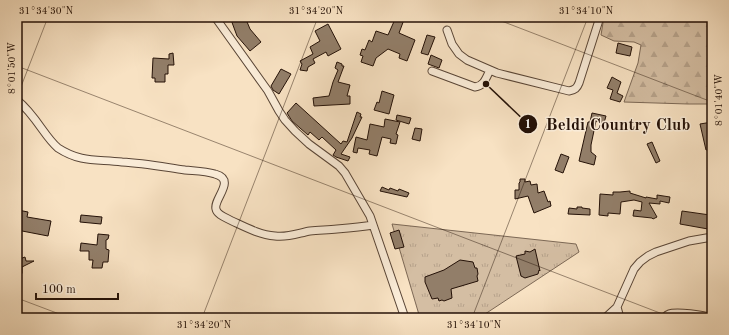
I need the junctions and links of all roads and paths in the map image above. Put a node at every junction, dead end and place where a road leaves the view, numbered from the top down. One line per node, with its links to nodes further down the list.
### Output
1 (215, 17): 7 (street)
2 (600, 17): 4 (street)
3 (448, 30): 4 (street)
4 (490, 70): 5 (street)
5 (432, 71)
6 (17, 100): 7 (street)
7 (373, 225): 10 (street)
8 (712, 237): 9 (street)
9 (616, 307): 11 (street); 12 (street)
10 (405, 318)
11 (605, 318)
12 (620, 318)
13 (664, 318): 14 (street)
14 (712, 318)

